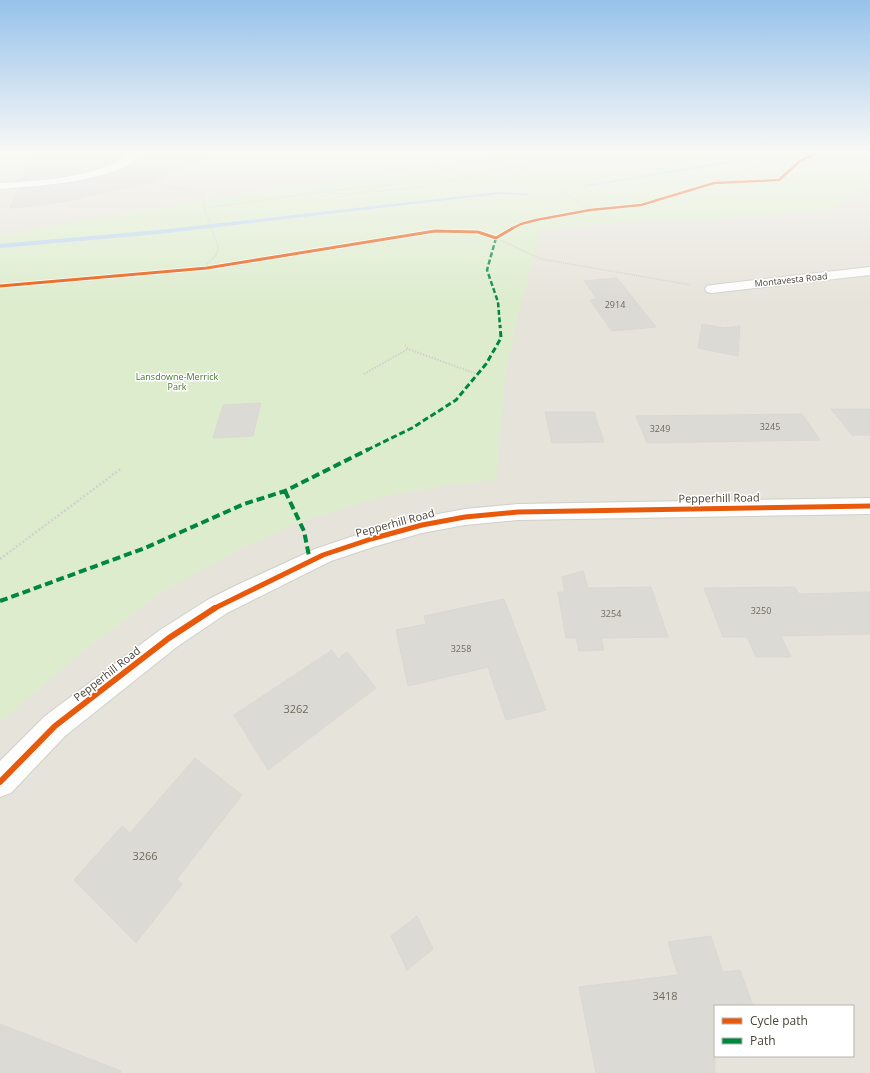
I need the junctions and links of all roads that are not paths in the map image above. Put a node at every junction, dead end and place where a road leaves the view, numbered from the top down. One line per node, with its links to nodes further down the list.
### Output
1 (870, 272): 2 (street, Montavesta Road)
2 (712, 288)
3 (870, 506): 4 (street, Pepperhill Road)
4 (0, 782)

